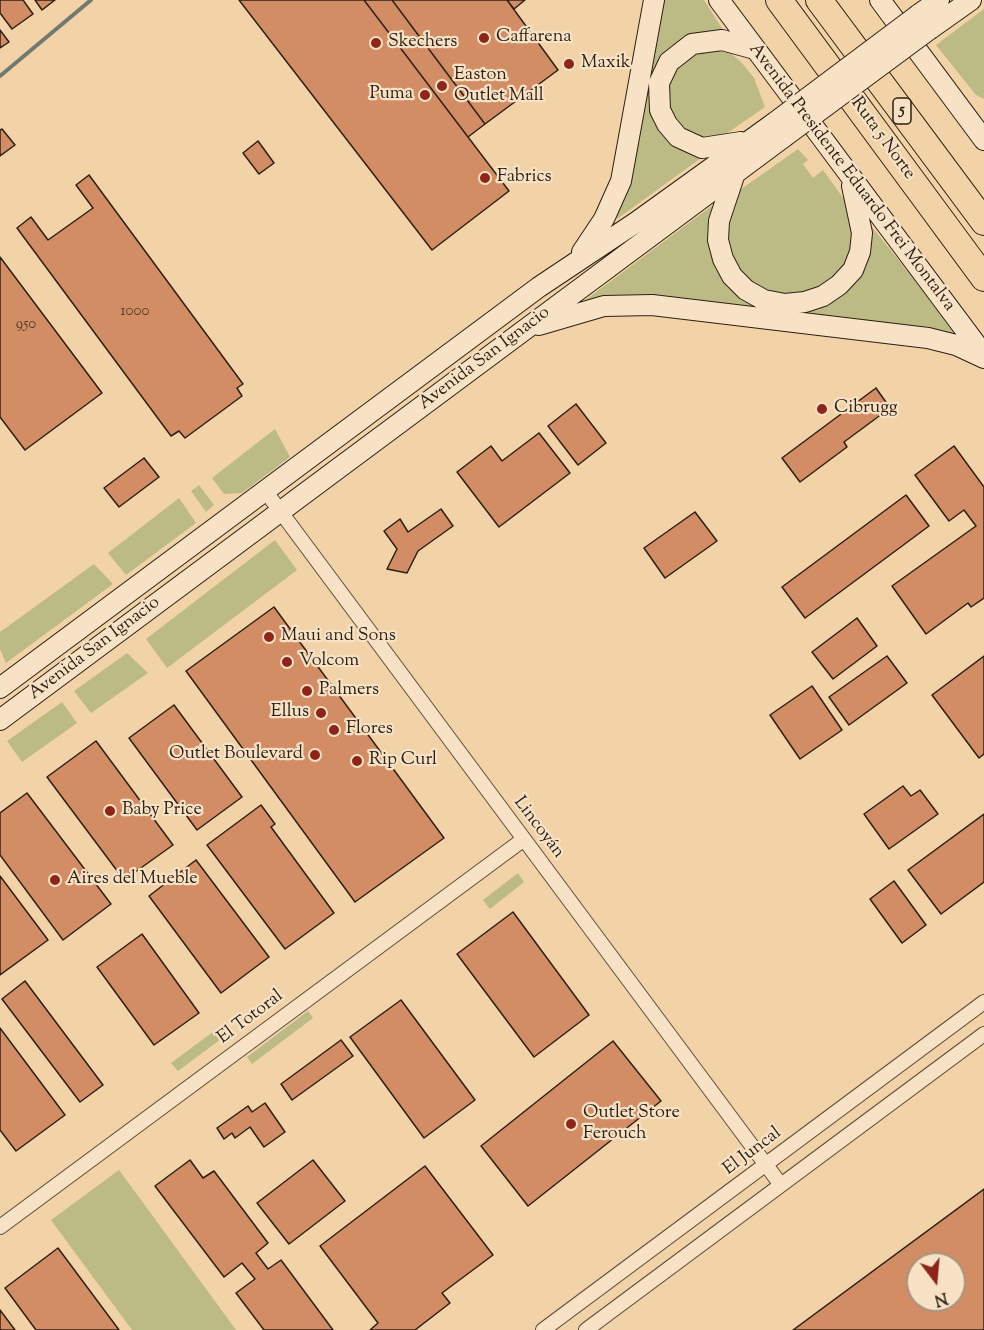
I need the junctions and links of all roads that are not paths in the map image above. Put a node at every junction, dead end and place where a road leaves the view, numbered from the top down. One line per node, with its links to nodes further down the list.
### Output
1 (654, 0): 18 (main road)
2 (719, 0): 9 (main road, Avenida Presidente Eduardo Frei Montalva)
3 (779, 0): 19 (highway, Ruta 5 Norte / 5)
4 (819, 0): 17 (highway, Ruta 5 Norte / 5)
5 (880, 0): 10 (main road)
6 (939, 0): 8 (main road, Avenida San Ignacio)
7 (971, 0): 8 (main road, Avenida San Ignacio)
8 (924, 22): 12 (main road, Avenida San Ignacio, bridge)
9 (755, 49): 13 (main road); 15 (main road, Avenida Presidente Eduardo Frei Montalva)
10 (954, 99): 11 (main road); 14 (main road)
11 (984, 112)
12 (779, 130): 13 (main road, Avenida San Ignacio); 16 (main road, Avenida San Ignacio)
13 (752, 139): 18 (main road, Avenida San Ignacio)
14 (984, 140)
15 (844, 167): 16 (main road); 23 (main road, Avenida Presidente Eduardo Frei Montalva)
16 (734, 176): 21 (main road, Avenida San Ignacio)
17 (984, 222)
18 (572, 263): 20 (main road, Avenida San Ignacio)
19 (984, 278)
20 (539, 287): 21 (main road); 24 (main road, Avenida San Ignacio)
21 (553, 308): 22 (main road, Avenida San Ignacio)
22 (524, 330): 23 (main road); 25 (main road, Avenida San Ignacio)
23 (984, 357)
24 (266, 492): 25 (street, Lincoyán); 26 (main road, Avenida San Ignacio)
25 (280, 511): 27 (main road, Avenida San Ignacio); 30 (street, Lincoyán)
26 (190, 547): 27 (main road); 28 (main road, Avenida San Ignacio)
27 (204, 568): 29 (main road, Avenida San Ignacio)
28 (0, 688)
29 (0, 720)
30 (524, 839): 33 (street, Lincoyán); 35 (street, El Totoral)
31 (984, 1002): 33 (street, El Juncal)
32 (984, 1034): 34 (street)
33 (766, 1165): 34 (street, Lincoyán); 36 (street, El Juncal)
34 (781, 1185): 37 (street)
35 (0, 1227)
36 (543, 1330)
37 (586, 1330)

